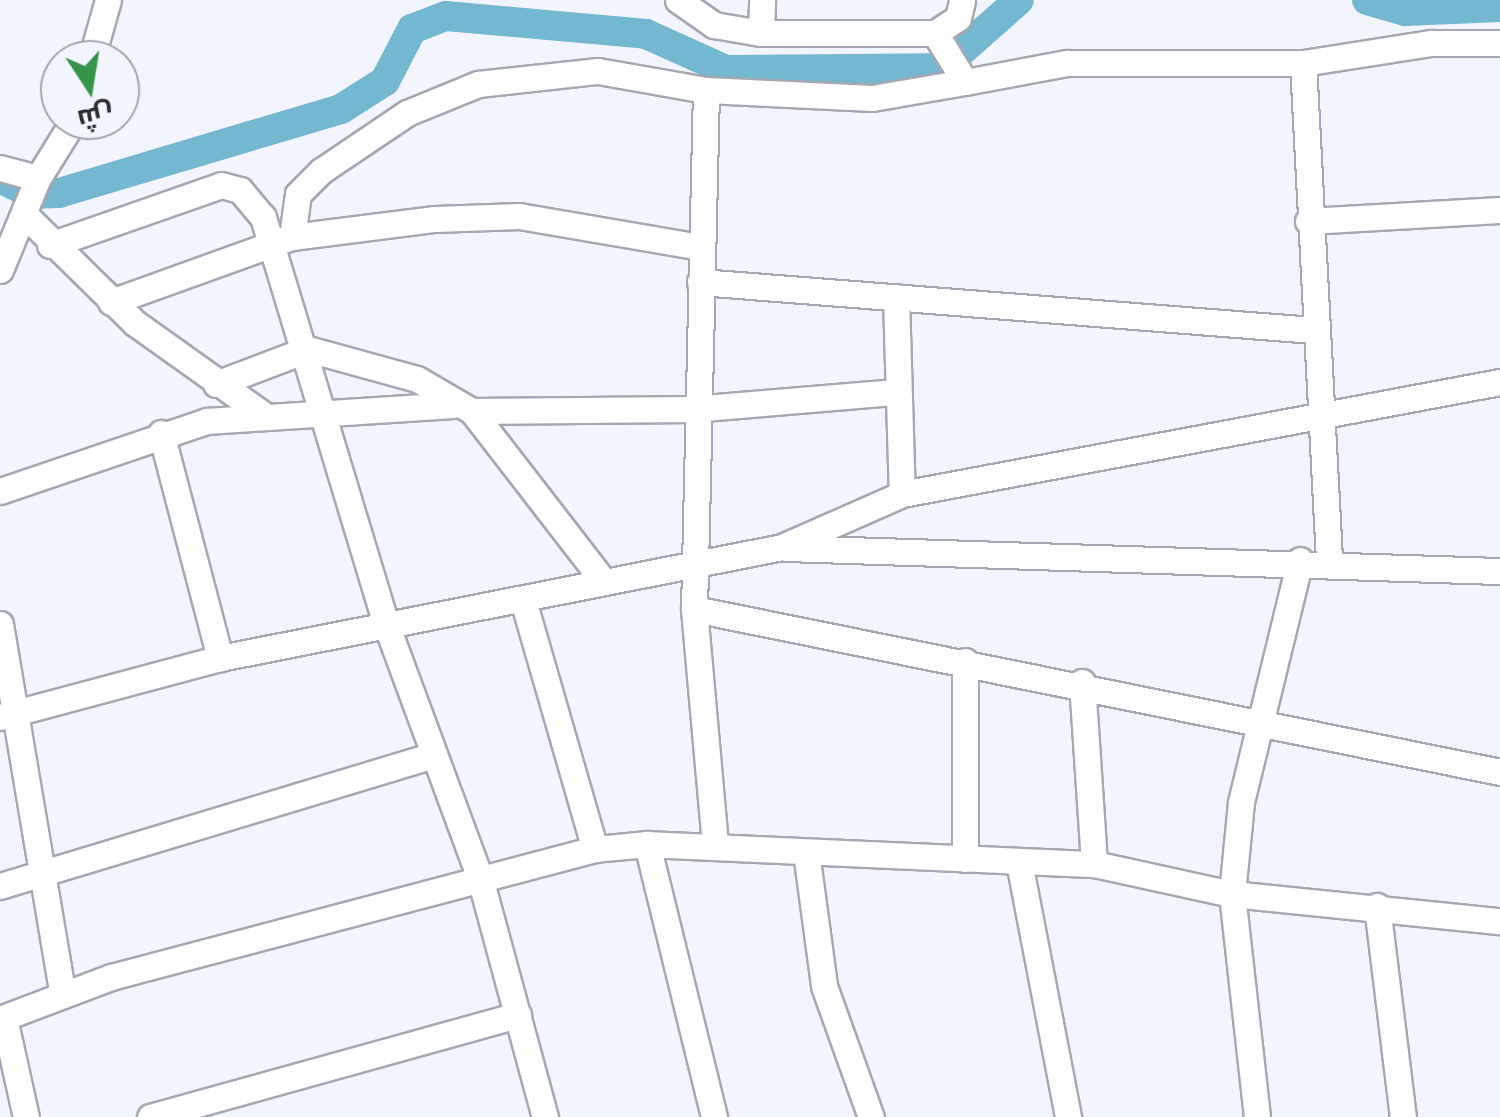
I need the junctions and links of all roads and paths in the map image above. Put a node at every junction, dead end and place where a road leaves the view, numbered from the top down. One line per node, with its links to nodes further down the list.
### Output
1 (108, 0): 7 (street)
2 (678, 0): 5 (street)
3 (762, 0): 5 (street)
4 (962, 0): 6 (street)
5 (761, 33): 6 (street)
6 (935, 33): 10 (street)
7 (96, 40)
8 (1500, 44): 9 (street)
9 (1303, 62): 10 (street); 17 (street)
10 (965, 82): 11 (street)
11 (706, 90): 18 (street); 20 (street)
12 (62, 140): 14 (street)
13 (0, 168): 14 (street)
14 (38, 178): 16 (street)
15 (1500, 210): 17 (street)
16 (24, 214): 19 (street); 21 (street)
17 (1308, 221): 25 (street)
18 (283, 241): 19 (street); 20 (street); 24 (street); 26 (street)
19 (50, 244): 24 (street)
20 (700, 247): 22 (street)
21 (0, 270)
22 (700, 282): 23 (street); 31 (street)
23 (896, 297): 25 (street); 29 (street)
24 (111, 302): 28 (street)
25 (1313, 330): 34 (street)
26 (308, 349): 28 (street); 30 (street); 33 (street)
27 (1500, 382): 34 (street)
28 (216, 384): 32 (street)
29 (893, 392): 31 (street); 37 (street)
30 (462, 408): 31 (street); 33 (street); 43 (street)
31 (692, 409): 41 (street)
32 (264, 415): 33 (street); 35 (street)
33 (320, 417): 46 (street)
34 (1317, 418): 37 (street); 40 (street)
35 (160, 433): 36 (street); 48 (street)
36 (0, 490)
37 (902, 494): 38 (street)
38 (782, 547): 39 (street); 41 (street)
39 (1300, 560): 40 (street); 52 (street)
40 (1328, 561): 42 (street)
41 (692, 569): 43 (street); 45 (street)
42 (1500, 571)
43 (604, 582): 44 (street)
44 (523, 600): 46 (street); 57 (street)
45 (694, 609): 49 (street); 56 (street)
46 (386, 624): 48 (street); 53 (street)
47 (1, 636): 51 (street)
48 (220, 658): 51 (street)
49 (966, 660): 50 (street); 59 (street)
50 (1082, 682): 52 (street); 61 (street)
51 (6, 715): 62 (street)
52 (1260, 721): 54 (street); 65 (street)
53 (431, 756): 62 (street); 63 (street)
54 (1500, 772)
55 (647, 844): 56 (street); 57 (street); 74 (street)
56 (715, 846): 58 (street)
57 (595, 849): 63 (street)
58 (806, 852): 59 (street); 75 (street)
59 (965, 859): 60 (street)
60 (1018, 862): 61 (street); 76 (street)
61 (1094, 864): 65 (street)
62 (40, 868): 64 (street); 68 (street)
63 (480, 878): 68 (street); 69 (street)
64 (0, 886)
65 (1232, 894): 66 (street); 77 (street)
66 (1378, 906): 67 (street); 78 (street)
67 (1500, 920)
68 (63, 995): 70 (street)
69 (518, 1016): 72 (street); 73 (street)
70 (2, 1019): 71 (street)
71 (26, 1117)
72 (150, 1117)
73 (545, 1117)
74 (714, 1117)
75 (870, 1117)
76 (1068, 1117)
77 (1256, 1117)
78 (1403, 1117)

